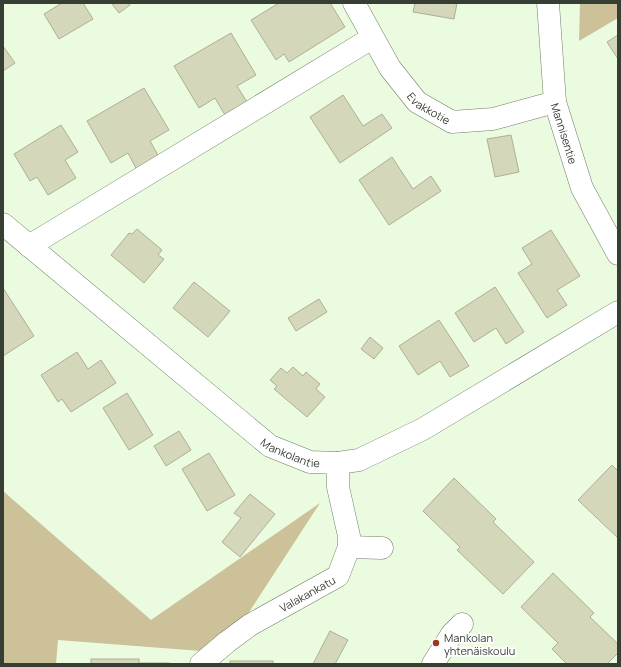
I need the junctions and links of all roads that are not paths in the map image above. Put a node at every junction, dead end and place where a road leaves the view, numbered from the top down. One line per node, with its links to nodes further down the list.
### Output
1 (354, 3): 3 (street, Evakkotie)
2 (548, 3): 4 (street, Mannisentie)
3 (372, 38): 4 (street, Evakkotie); 6 (street)
4 (555, 102): 7 (street, Mannisentie)
5 (3, 224): 6 (street, Mankolantie)
6 (29, 246): 9 (street, Mankolantie)
7 (618, 254)
8 (618, 312): 9 (street, Mankolantie)
9 (338, 463): 10 (street, Valakankatu)
10 (350, 547): 11 (street); 13 (street, Valakankatu)
11 (382, 548)
12 (462, 624): 14 (street)
13 (201, 664)
14 (432, 664)

